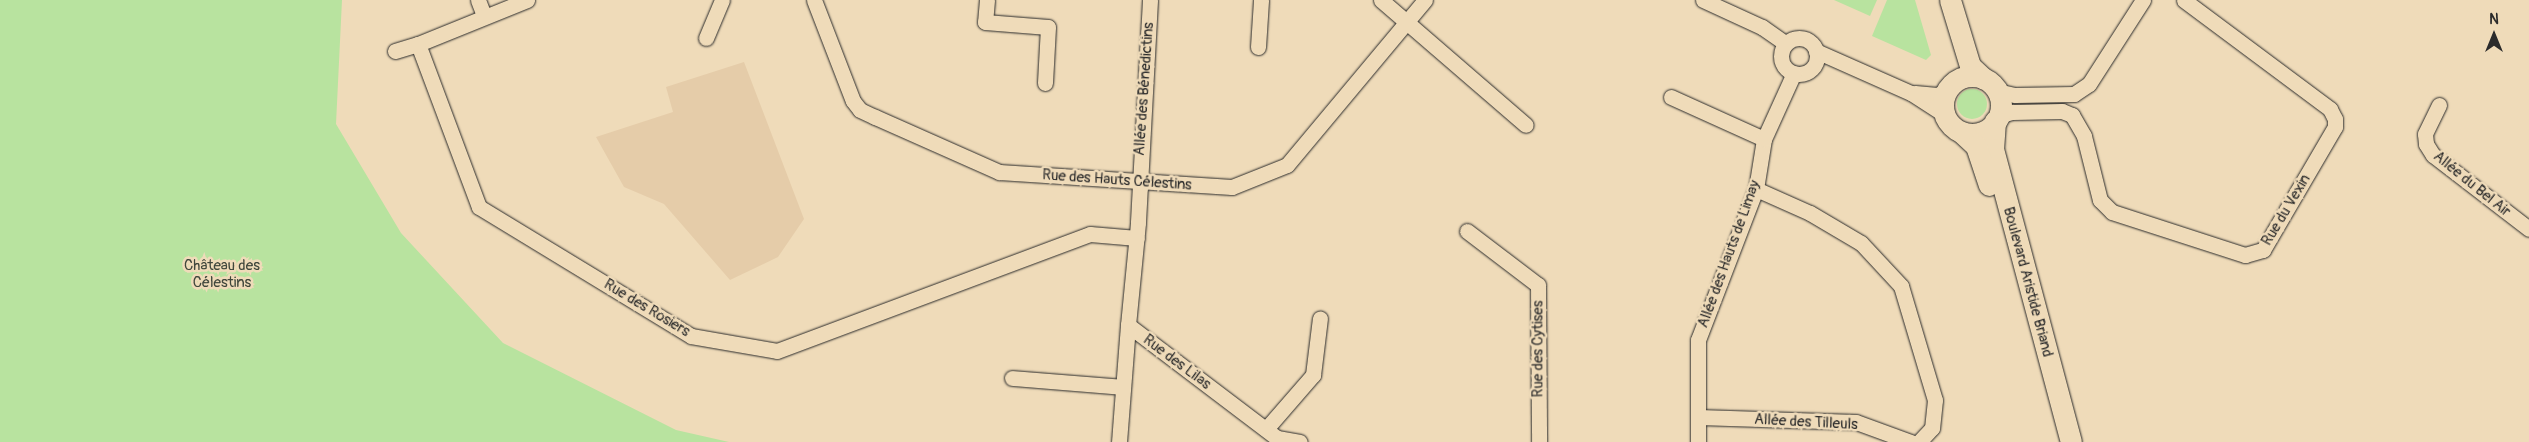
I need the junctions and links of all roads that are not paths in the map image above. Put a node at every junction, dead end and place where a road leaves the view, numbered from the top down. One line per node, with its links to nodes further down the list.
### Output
1 (478, 0): 15 (street)
2 (526, 0): 15 (street)
3 (722, 0): 17 (street)
4 (814, 0): 35 (street, Rue des Hauts Célestins)
5 (986, 0): 24 (street)
6 (1150, 0): 35 (street, Allée des Bénedictins)
7 (1261, 0): 20 (street)
8 (1381, 0): 16 (street)
9 (1425, 0): 16 (street, Rue des Hauts Célestins)
10 (1703, 0): 19 (street)
11 (1940, 0): 26 (main road)
12 (1950, 0): 25 (main road)
13 (2143, 0): 25 (street)
14 (2184, 0): 31 (street, Rue du Vexin)
15 (484, 16): 18 (street)
16 (1406, 23): 32 (street); 35 (street, Rue des Hauts Célestins)
17 (706, 38)
18 (418, 44): 21 (street); 39 (street, Rue des Rosiers)
19 (1786, 44): 22 (street); 23 (street)
20 (1258, 47)
21 (394, 51)
22 (1816, 51): 23 (street); 27 (street)
23 (1794, 73): 34 (street, Allée des Hauts de Limay)
24 (1045, 83)
25 (1990, 84): 26 (main road); 31 (main road)
26 (1949, 87): 27 (street); 30 (main road)
27 (1911, 93): 30 (street)
28 (1671, 97): 34 (street)
29 (2440, 105): 37 (street, Allée du Bel Air)
30 (1945, 115): 33 (main road)
31 (1997, 119): 33 (main road); 53 (main road, Boulevard Aristide Briand)
32 (1526, 126)
33 (1961, 132): 52 (main road, Boulevard Aristide Briand)
34 (1764, 139): 36 (street, Allée des Hauts de Limay)
35 (1138, 181): 39 (street, Allée des Bénedictins)
36 (1756, 189): 44 (street, Allée des Hauts de Limay); 51 (street)
37 (2529, 229)
38 (1467, 231): 48 (street, Rue des Cytises)
39 (1137, 238): 41 (street, Rue des Lilas)
40 (1320, 318): 45 (street)
41 (1128, 325): 43 (street); 45 (street, Rue des Lilas)
42 (1012, 378): 43 (street)
43 (1123, 387): 46 (street)
44 (1698, 417): 49 (street, Allée des Hauts de Limay); 50 (street, Allée des Tilleuls)
45 (1266, 430): 47 (street, Rue des Lilas)
46 (1119, 442)
47 (1300, 442)
48 (1539, 442)
49 (1698, 442)
50 (1911, 442)
51 (1919, 442)
52 (2062, 442)
53 (2071, 442)

